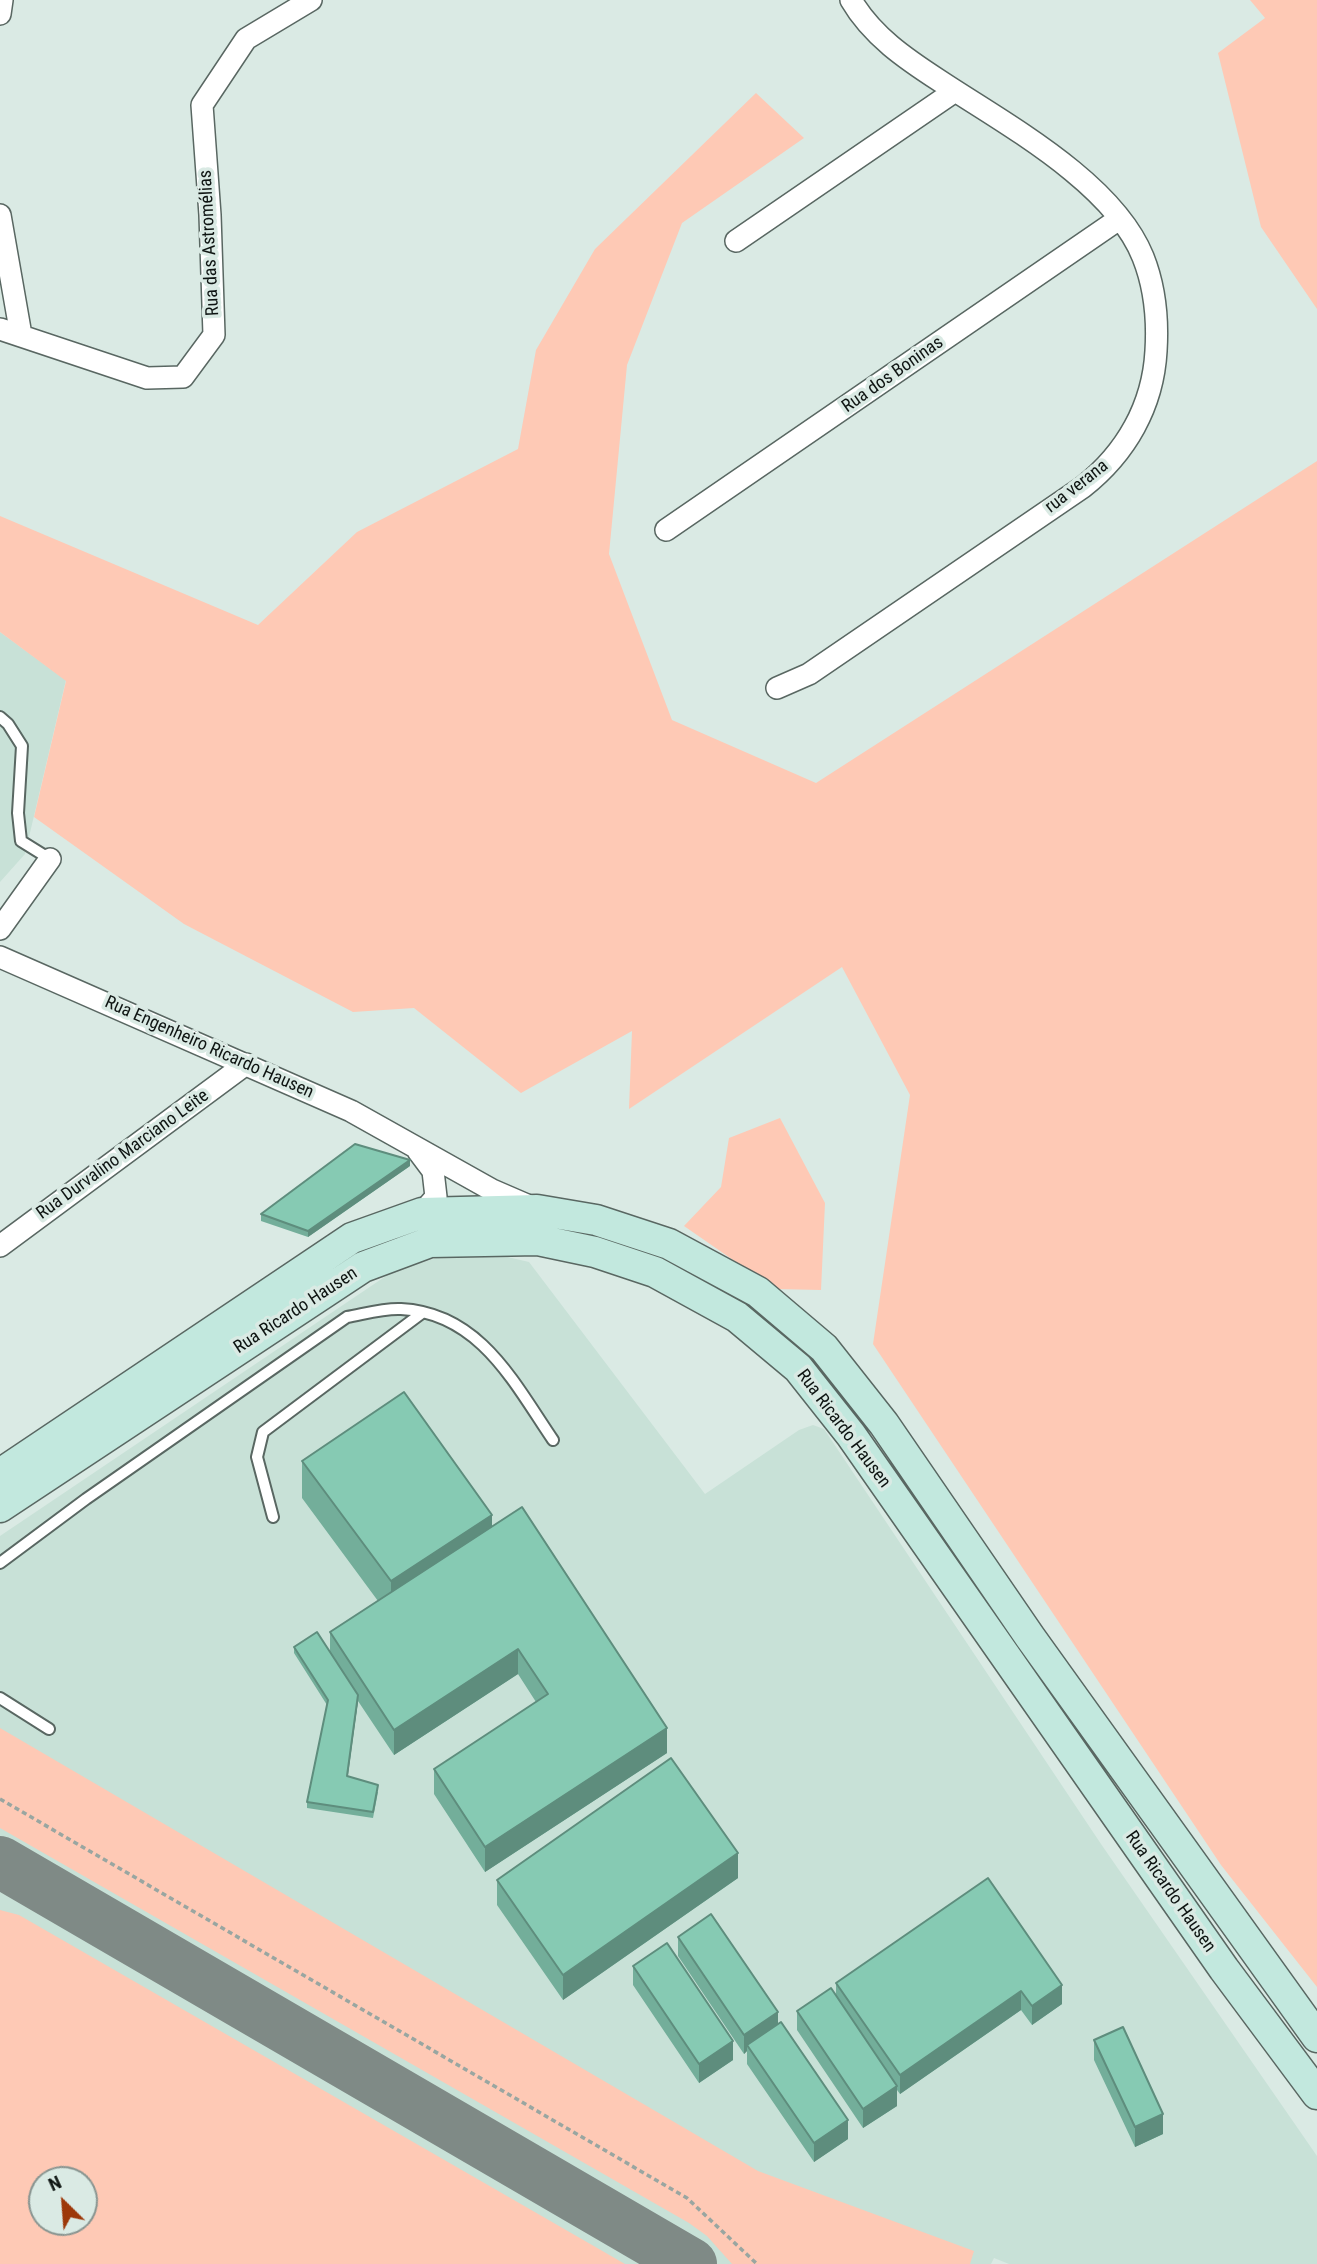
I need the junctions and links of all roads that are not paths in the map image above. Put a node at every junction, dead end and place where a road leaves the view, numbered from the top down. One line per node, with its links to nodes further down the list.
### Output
1 (2, 0): 4 (street)
2 (311, 0): 9 (street, Rua das Astromélias)
3 (851, 0): 5 (street, rua verana)
4 (0, 14)
5 (956, 91): 7 (street, rua verana); 8 (street)
6 (0, 215): 9 (street)
7 (1119, 219): 10 (street, Rua dos Boninas); 11 (street, rua verana)
8 (736, 241)
9 (10, 332)
10 (666, 530)
11 (777, 688)
12 (0, 717): 13 (lane)
13 (50, 859): 14 (street)
14 (0, 929)
15 (0, 957): 16 (street, Rua Engenheiro Ricardo Hausen)
16 (246, 1065): 17 (street, Rua Engenheiro Ricardo Hausen); 20 (street, Rua Durvalino Marciano Leite)
17 (414, 1147): 18 (street, Rua Engenheiro Ricardo Hausen); 19 (street, Rua Engenheiro Ricardo Hausen)
18 (537, 1210): 19 (street, Rua Ricardo Hausen); 29 (street, Rua Ricardo Hausen)
19 (422, 1213): 23 (street, Rua Ricardo Hausen)
20 (0, 1246)
21 (422, 1312): 22 (lane); 25 (lane); 26 (lane)
22 (553, 1440)
23 (0, 1474)
24 (0, 1507): 30 (street, Rua Ricardo Hausen)
25 (273, 1517)
26 (0, 1563)
27 (0, 1698): 28 (lane)
28 (49, 1729)
29 (1317, 2037)
30 (1317, 2094)

